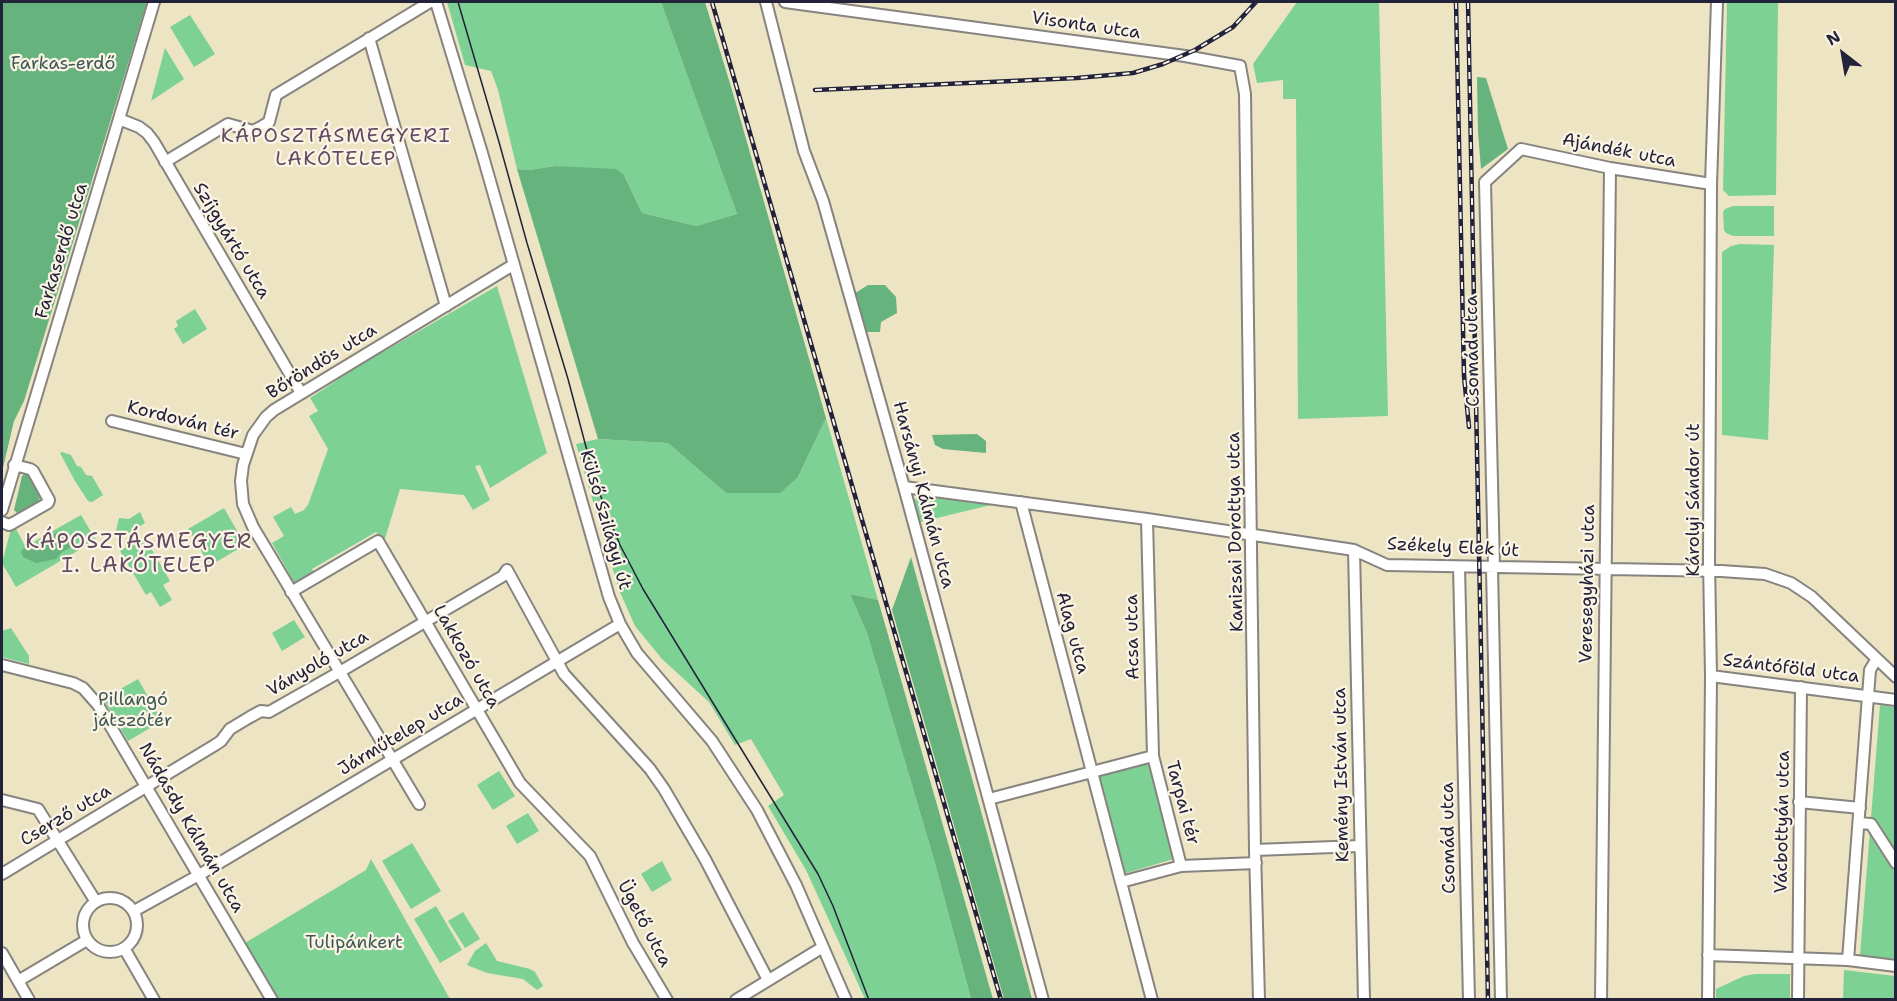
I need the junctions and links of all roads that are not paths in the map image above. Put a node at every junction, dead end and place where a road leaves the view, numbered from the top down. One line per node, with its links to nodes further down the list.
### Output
1 (154, 2): 9 (street, Farkaserdő utca)
2 (430, 2): 7 (street)
3 (436, 2): 14 (street, Külső Szilágyi út)
4 (766, 2): 20 (street, Harsányi Kálmán utca)
5 (785, 2): 8 (street, Visonta utca)
6 (1717, 2): 13 (street, Károlyi Sándor út)
7 (369, 38): 11 (street); 15 (street)
8 (1240, 66): 25 (street, Kanizsai Dorottya utca)
9 (119, 119): 11 (street, Szíjgyártó utca); 19 (street, Farkaserdő utca)
10 (1521, 149): 12 (street, Ajándék utca); 28 (street, Csomád utca)
11 (165, 162): 16 (street, Szíjgyártó utca)
12 (1610, 168): 13 (street, Ajándék utca); 29 (street, Veresegyházi utca)
13 (1711, 184): 30 (street, Károlyi Sándor út)
14 (513, 265): 15 (street, Bőröndös utca); 33 (street, Külső Szilágyi út)
15 (446, 306): 16 (street, Bőröndös utca)
16 (301, 393): 18 (street, Bőröndös utca)
17 (112, 421): 18 (street, Kordován tér)
18 (246, 454): 31 (street, Bőröndös utca)
19 (14, 465): 22 (street, Farkaserdő utca); 24 (street)
20 (904, 487): 21 (street, Székely Elek út); 48 (street, Harsányi Kálmán utca)
21 (1021, 502): 23 (street, Székely Elek út); 46 (street, Alag utca)
22 (2, 510)
23 (1147, 519): 25 (street, Székely Elek út); 44 (street, Acsa utca)
24 (2, 522)
25 (1252, 536): 26 (street, Székely Elek út); 56 (street, Kanizsai Dorottya utca)
26 (1354, 550): 27 (street, Székely Elek út); 55 (street, Kemény István utca)
27 (1459, 567): 28 (street, Székely Elek út); 86 (street, Csomád utca)
28 (1493, 568): 29 (street, Székely Elek út); 87 (street, Csomád utca)
29 (1604, 569): 30 (street, Székely Elek út); 88 (street, Veresegyházi utca)
30 (1710, 571): 34 (street, Szántóföld utca); 38 (street, Károlyi Sándor út)
31 (291, 592): 32 (street, Lakkozó utca); 37 (street, Bőröndös utca)
32 (426, 621): 35 (street, Ványoló utca); 37 (street, Ványoló utca); 43 (street, Lakkozó utca)
33 (620, 624): 35 (street, Járműtelep utca); 67 (street, Külső Szilágyi út)
34 (1876, 660): 39 (street, Szántóföld utca); 41 (street)
35 (557, 662): 43 (street, Járműtelep utca); 74 (street)
36 (2, 665): 47 (street, Nádasdy Kálmán utca)
37 (339, 672): 45 (street, Bőröndös utca); 47 (street, Ványoló utca)
38 (1711, 676): 40 (street, Szántóföld utca); 70 (street, Károlyi Sándor út)
39 (1896, 677)
40 (1801, 687): 41 (street, Szántóföld utca); 50 (street, Vácbottyán utca)
41 (1868, 696): 42 (street, Szántóföld utca); 52 (street)
42 (1896, 700)
43 (477, 710): 45 (street, Járműtelep utca); 57 (street, Lakkozó utca)
44 (1153, 756): 46 (street, Tarpai tér); 60 (street, Tarpai tér)
45 (392, 760): 51 (street, Bőröndös utca); 62 (street, Járműtelep utca)
46 (1092, 772): 48 (street, Tarpai tér); 63 (street)
47 (147, 786): 54 (street, Cserző utca); 62 (street, Nádasdy Kálmán utca)
48 (989, 799): 82 (street, Harsányi Kálmán utca)
49 (2, 800): 54 (street)
50 (1799, 802): 52 (street); 71 (street, Vácbottyán utca)
51 (418, 804)
52 (1860, 808): 53 (street)
53 (1859, 823): 59 (street); 72 (street)
54 (57, 839): 61 (street, Cserző utca); 64 (street)
55 (1360, 846): 56 (street); 85 (street, Kemény István utca)
56 (1255, 850): 58 (street, Kanizsai Dorottya utca)
57 (594, 863): 79 (street, Ügető utca)
58 (1256, 863): 60 (street); 84 (street, Kanizsai Dorottya utca)
59 (1896, 863)
60 (1181, 866): 63 (street, Tarpai tér)
61 (2, 874)
62 (199, 875): 65 (street, Járműtelep utca); 76 (street, Nádasdy Kálmán utca)
63 (1121, 882): 83 (street)
64 (96, 902): 65 (street); 66 (street)
65 (134, 911): 68 (street)
66 (87, 940): 68 (street); 75 (street)
67 (823, 947): 74 (street); 81 (street, Külső Szilágyi út)
68 (124, 948): 78 (street)
69 (2, 953): 75 (street)
70 (1708, 955): 71 (street); 89 (street, Károlyi Sándor út)
71 (1797, 957): 72 (street); 90 (street, Vácbottyán utca)
72 (1848, 960): 73 (street)
73 (1896, 966)
74 (768, 980): 80 (street)
75 (18, 981): 77 (street)
76 (268, 998)
77 (29, 999)
78 (154, 999)
79 (668, 999)
80 (736, 999)
81 (846, 999)
82 (1043, 999)
83 (1152, 999)
84 (1259, 999)
85 (1364, 999)
86 (1469, 999)
87 (1501, 999)
88 (1601, 999)
89 (1708, 999)
90 (1798, 999)

